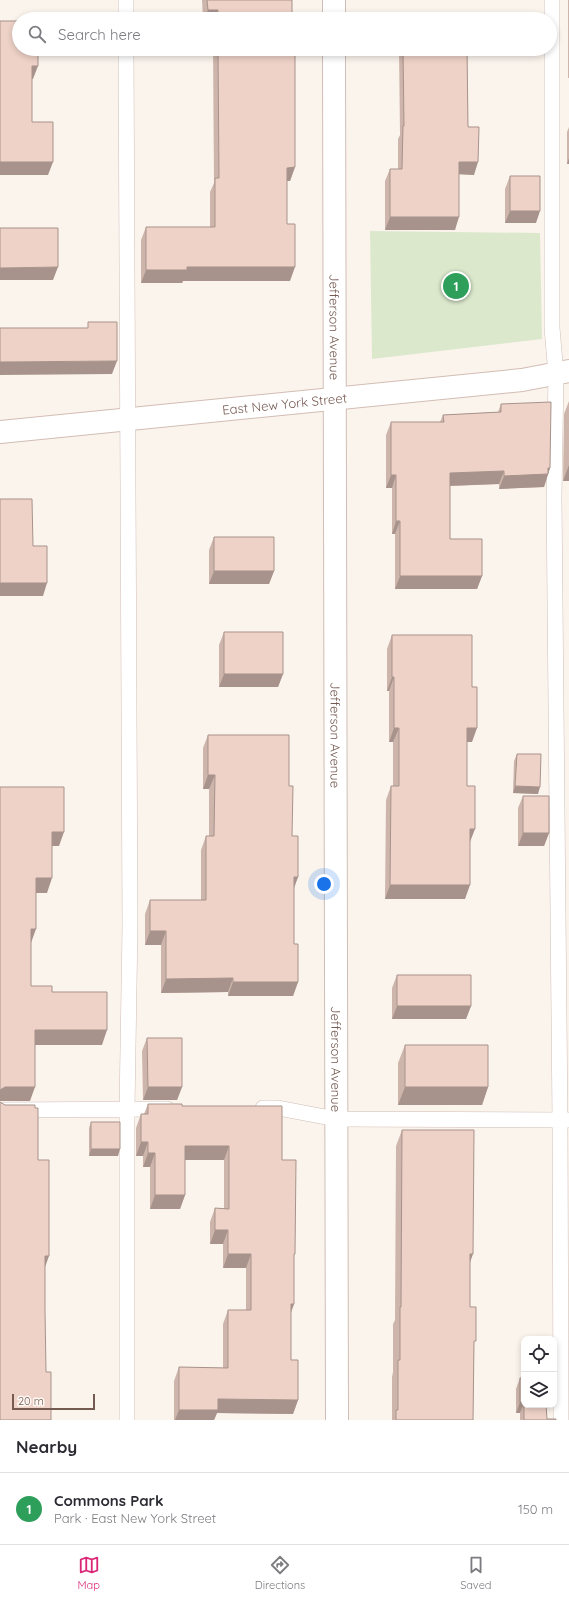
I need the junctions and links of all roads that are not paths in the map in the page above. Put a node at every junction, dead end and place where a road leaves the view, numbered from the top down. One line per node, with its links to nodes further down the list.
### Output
1 (126, 0): 4 (lane)
2 (334, 0): 5 (street)
3 (552, 0): 6 (lane)
4 (126, 12)
5 (334, 12)
6 (552, 12)
7 (126, 56): 12 (lane)
8 (334, 56): 11 (street, Jefferson Avenue)
9 (552, 56): 10 (lane)
10 (563, 373): 11 (street, East New York Street); 14 (lane)
11 (334, 399): 12 (street, East New York Street); 19 (street, Jefferson Avenue)
12 (128, 420): 13 (street, East New York Street); 16 (lane)
13 (0, 432)
14 (562, 541): 20 (lane)
15 (246, 1108): 19 (lane)
16 (127, 1109): 17 (lane); 18 (lane); 21 (lane)
17 (182, 1109)
18 (0, 1110)
19 (336, 1119): 20 (lane); 22 (street, Jefferson Avenue)
20 (565, 1120): 23 (lane)
21 (127, 1420)
22 (337, 1420)
23 (561, 1420)

